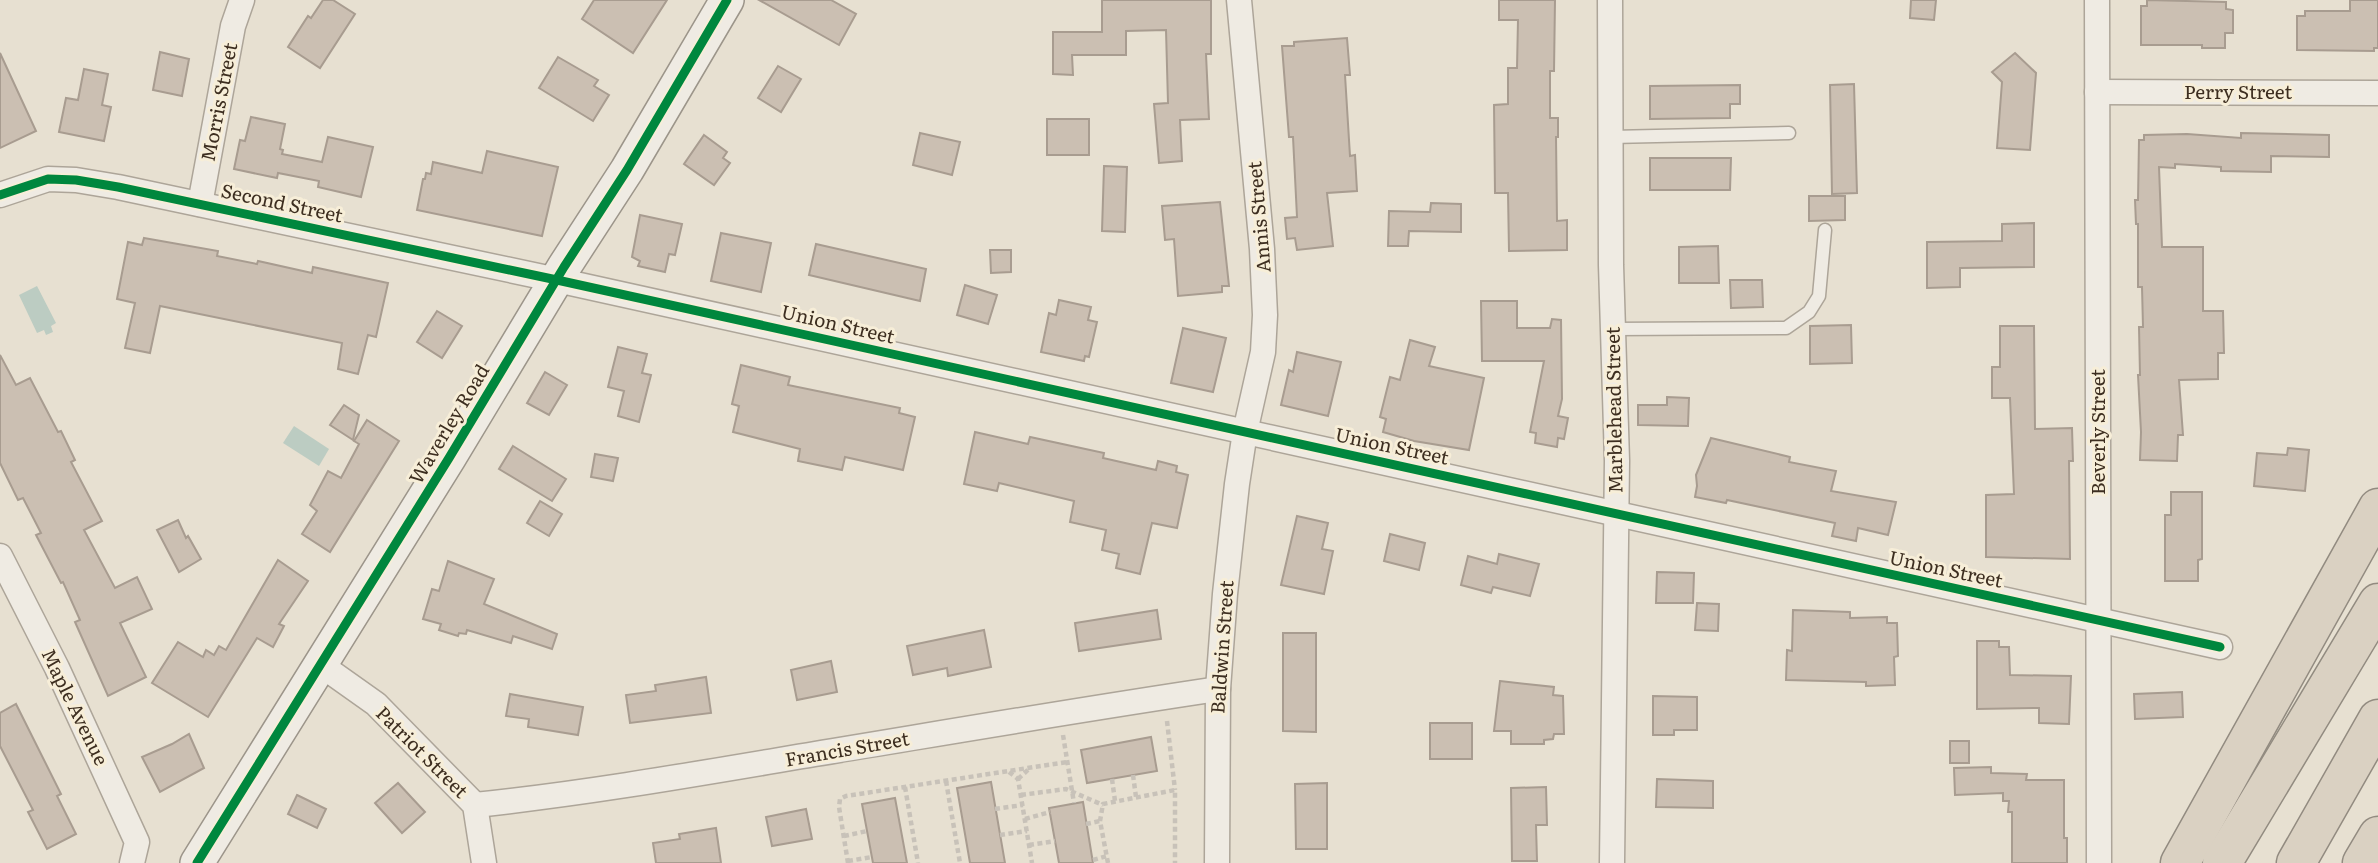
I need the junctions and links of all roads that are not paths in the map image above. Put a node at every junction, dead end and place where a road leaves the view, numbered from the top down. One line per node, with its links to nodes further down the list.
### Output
1 (242, 0): 11 (street, Morris Street)
2 (727, 0): 13 (street, Waverley Road)
3 (1239, 0): 15 (street, Annis Street)
4 (1610, 0): 9 (street, Marblehead Street)
5 (2097, 0): 6 (street, Beverly Street)
6 (2097, 92): 7 (street, Perry Street); 20 (street, Beverly Street)
7 (2378, 93)
8 (1789, 133): 9 (lane)
9 (1611, 137): 14 (street, Marblehead Street)
10 (0, 195): 11 (street, Second Street)
11 (200, 204): 13 (street, Second Street)
12 (1825, 230): 14 (lane)
13 (557, 280): 15 (street, Union Street); 22 (street, Waverley Road)
14 (1614, 329): 17 (street, Marblehead Street)
15 (1245, 432): 17 (street, Union Street); 23 (street, Baldwin Street)
16 (2378, 508): 33 (highway)
17 (1615, 514): 20 (street, Union Street); 31 (street, Marblehead Street)
18 (0, 556): 27 (street, Maple Avenue)
19 (2378, 603): 34 (highway)
20 (2099, 621): 21 (street, Union Street); 32 (street, Beverly Street)
21 (2220, 647)
22 (321, 665): 25 (street, Patriot Street); 28 (street, Waverley Road)
23 (1218, 689): 25 (street, Francis Street); 30 (street, Baldwin Street)
24 (2378, 719): 35 (highway)
25 (475, 805): 29 (street, Patriot Street)
26 (2378, 836): 36 (highway)
27 (132, 863)
28 (197, 863)
29 (484, 863)
30 (1217, 863)
31 (1612, 863)
32 (2099, 863)
33 (2180, 863)
34 (2222, 863)
35 (2297, 863)
36 (2362, 863)

